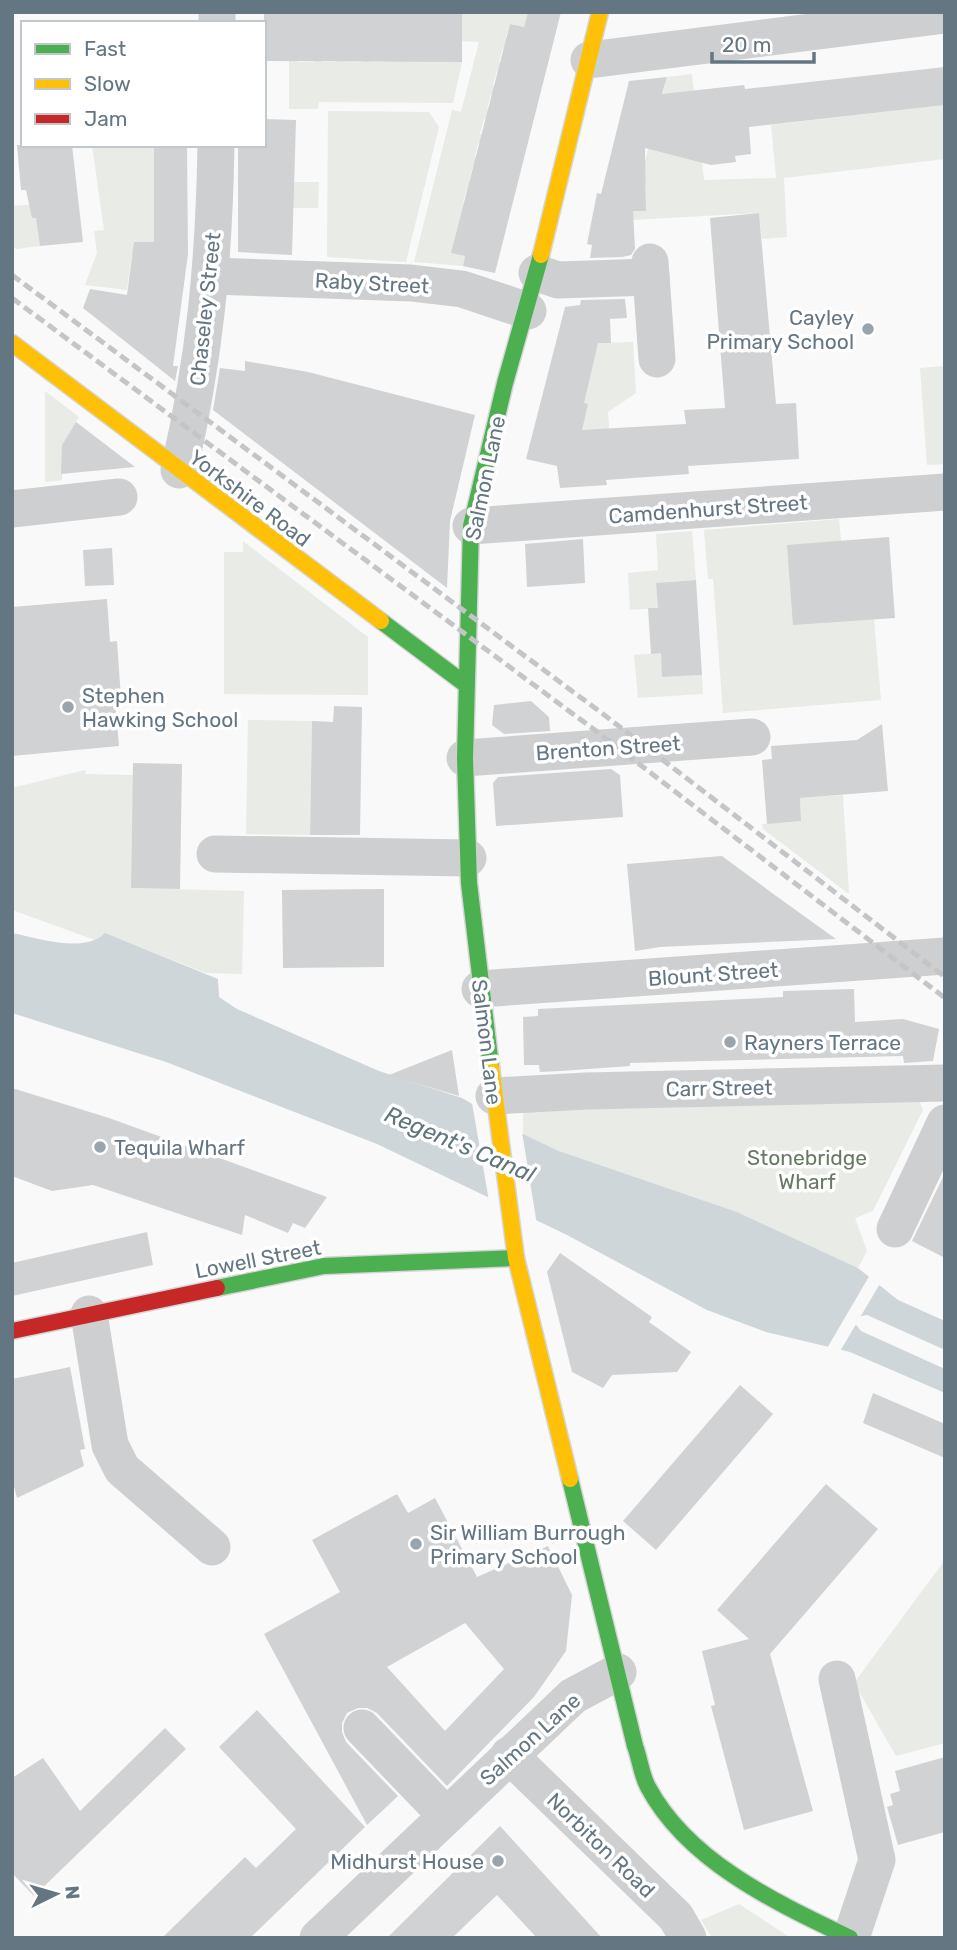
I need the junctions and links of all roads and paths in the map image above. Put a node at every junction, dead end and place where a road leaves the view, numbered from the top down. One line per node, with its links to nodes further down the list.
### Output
1 (600, 12): 3 (street, Salmon Lane)
2 (945, 15): 3 (street)
3 (589, 60): 5 (street, Salmon Lane)
4 (216, 147): 6 (street, Chaseley Street)
5 (537, 273): 7 (street, Salmon Lane); 9 (street)
6 (212, 276): 7 (street, Raby Street); 10 (street, Chaseley Street)
7 (528, 312): 14 (street, Salmon Lane)
8 (12, 343): 10 (street, Yorkshire Road)
9 (657, 359)
10 (179, 470): 15 (street, Yorkshire Road)
11 (945, 492): 14 (street, Camdenhurst Street)
12 (119, 497): 13 (street)
13 (12, 509)
14 (471, 526): 15 (street, Salmon Lane)
15 (466, 684): 17 (street, Salmon Lane)
16 (752, 737): 17 (street, Brenton Street)
17 (465, 758): 19 (street, Salmon Lane)
18 (215, 854): 19 (street)
19 (468, 858): 21 (street, Salmon Lane)
20 (945, 956): 21 (street, Blount Street)
21 (480, 989): 23 (street, Salmon Lane)
22 (945, 1083): 23 (street, Carr Street)
23 (495, 1107): 26 (street, Salmon Lane)
24 (945, 1123): 25 (street)
25 (895, 1229)
26 (516, 1258): 27 (street, Lowell Street); 30 (street, Salmon Lane)
27 (89, 1314): 28 (street, Lowell Street); 29 (street)
28 (12, 1331)
29 (212, 1547)
30 (618, 1672): 33 (street, Salmon Lane); 37 (street)
31 (837, 1679): 37 (street)
32 (362, 1728): 34 (street)
33 (509, 1755): 35 (street, Salmon Lane); 36 (street, Norbiton Road)
34 (436, 1805)
35 (328, 1935)
36 (688, 1938)
37 (850, 1938)

